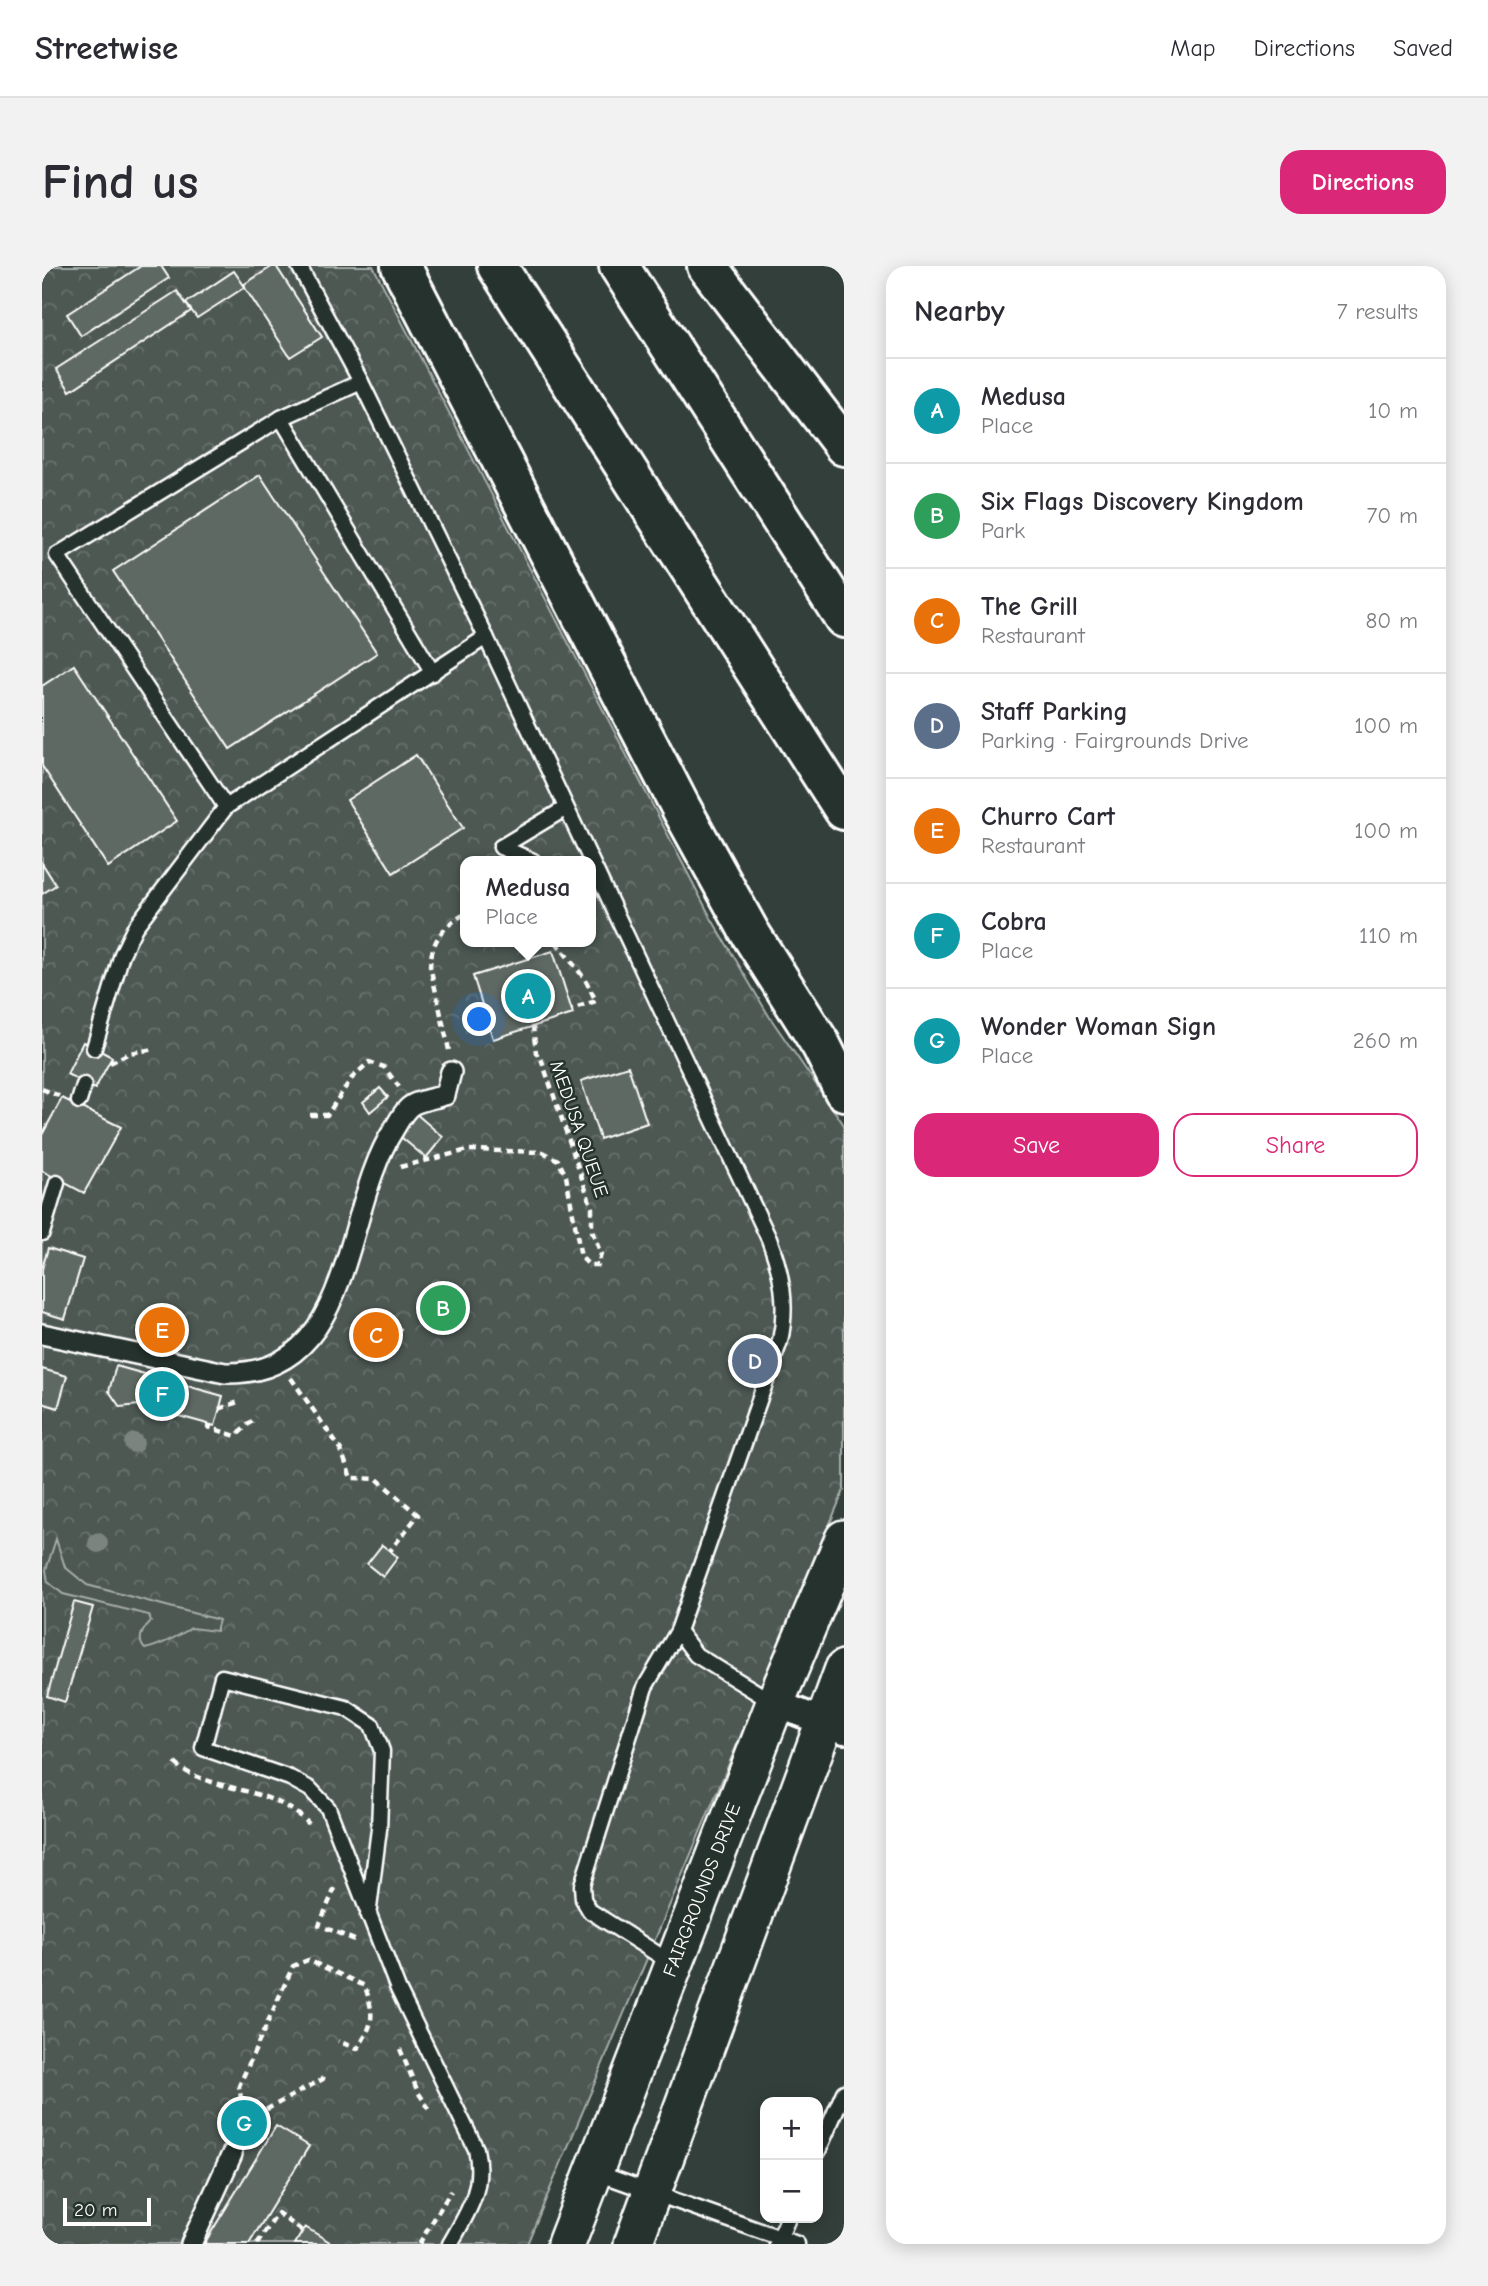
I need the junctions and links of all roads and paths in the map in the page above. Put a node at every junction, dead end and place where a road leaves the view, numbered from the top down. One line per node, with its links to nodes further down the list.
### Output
1 (299, 266): 6 (lane)
2 (401, 266): 32 (highway)
3 (497, 266): 16 (highway)
4 (619, 266): 11 (highway)
5 (708, 266): 8 (highway)
6 (360, 382): 7 (lane); 12 (lane)
7 (281, 418): 9 (lane); 13 (lane)
8 (844, 446)
9 (57, 555): 10 (lane); 14 (lane)
10 (42, 561)
11 (844, 618)
12 (486, 637): 13 (lane); 15 (lane)
13 (432, 673): 14 (lane)
14 (226, 807): 26 (lane)
15 (566, 808): 17 (lane); 18 (lane)
16 (844, 810)
17 (521, 856)
18 (588, 856)
19 (596, 872): 21 (lane)
20 (596, 889): 21 (lane)
21 (606, 894): 48 (lane)
22 (460, 918): 29 (path)
23 (560, 947): 24 (path)
24 (571, 1009)
25 (533, 1027): 37 (path, MEDUSA QUEUE)
26 (94, 1048)
27 (155, 1049): 28 (path)
28 (101, 1069)
29 (452, 1072): 35 (street)
30 (84, 1085): 34 (lane)
31 (42, 1089): 33 (path)
32 (844, 1091)
33 (58, 1098)
34 (79, 1101)
35 (413, 1104): 36 (path); 37 (street)
36 (310, 1115)
37 (372, 1173): 41 (street)
38 (57, 1183): 39 (lane)
39 (42, 1233)
40 (42, 1335): 41 (street)
41 (279, 1360): 47 (path)
42 (241, 1401): 43 (path)
43 (219, 1409)
44 (256, 1417): 45 (path)
45 (209, 1424)
46 (844, 1539): 50 (main road, FAIRGROUNDS DRIVE)
47 (390, 1551)
48 (678, 1631): 50 (lane); 57 (lane)
49 (844, 1669): 51 (main road)
50 (775, 1703): 51 (street); 57 (main road, FAIRGROUNDS DRIVE)
51 (835, 1726): 68 (main road)
52 (175, 1763): 53 (path)
53 (315, 1830)
54 (337, 1882): 56 (path)
55 (368, 1916): 55 (lane); 75 (lane)
56 (361, 1942)
57 (673, 1964): 66 (main road, FAIRGROUNDS DRIVE)
58 (397, 2039): 63 (path)
59 (338, 2041): 62 (path)
60 (324, 2073): 62 (path)
61 (844, 2092): 64 (lane)
62 (245, 2121): 65 (path)
63 (439, 2125)
64 (823, 2140)
65 (232, 2154): 72 (street)
66 (593, 2172): 68 (lane); 76 (main road, FAIRGROUNDS DRIVE)
67 (455, 2180): 74 (path)
68 (653, 2194): 71 (lane); 77 (main road)
69 (786, 2223): 71 (lane)
70 (302, 2231): 73 (path)
71 (778, 2241): 78 (lane)
72 (191, 2244)
73 (257, 2244)
74 (419, 2244)
75 (450, 2244)
76 (566, 2244)
77 (633, 2244)
78 (797, 2244)

